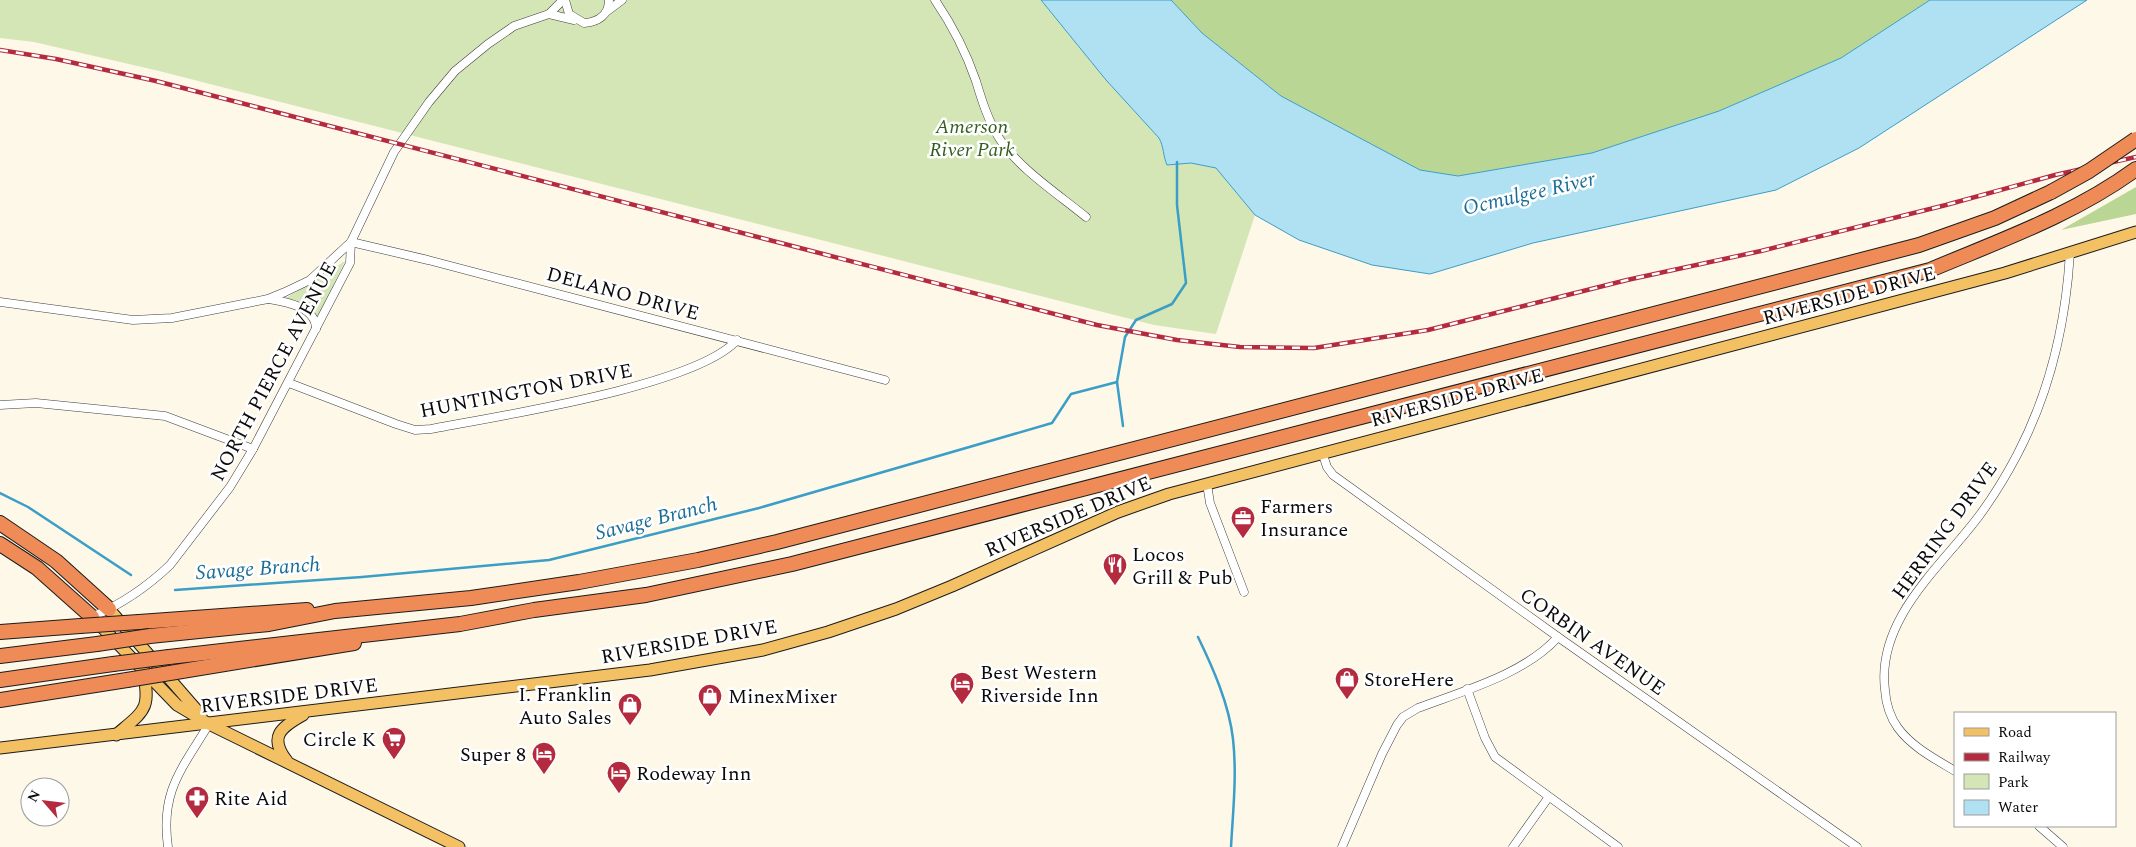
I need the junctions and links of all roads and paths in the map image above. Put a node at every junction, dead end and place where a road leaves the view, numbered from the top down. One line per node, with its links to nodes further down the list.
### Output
1 (564, 0): 6 (street, NORTH PIERCE AVENUE); 7 (street)
2 (609, 0): 5 (street)
3 (622, 0): 5 (street)
4 (935, 0): 10 (street)
5 (606, 12): 7 (street)
6 (549, 14): 7 (street); 12 (street, NORTH PIERCE AVENUE)
7 (576, 20)
8 (2136, 139): 28 (highway, bridge)
9 (2136, 169): 30 (highway)
10 (1086, 217)
11 (2136, 232): 13 (main road, RIVERSIDE DRIVE)
12 (351, 242): 14 (street); 16 (street, NORTH PIERCE AVENUE); 17 (street, DELANO DRIVE)
13 (2070, 252): 22 (main road, RIVERSIDE DRIVE); 43 (street, HERRING DRIVE)
14 (268, 299): 15 (street); 16 (street)
15 (0, 302)
16 (316, 331): 19 (street, NORTH PIERCE AVENUE)
17 (737, 340): 18 (street, DELANO DRIVE); 19 (street, HUNTINGTON DRIVE)
18 (885, 380)
19 (289, 383): 21 (street, NORTH PIERCE AVENUE)
20 (0, 405): 21 (street)
21 (253, 449): 27 (street, NORTH PIERCE AVENUE)
22 (1322, 452): 23 (main road, RIVERSIDE DRIVE); 32 (street, CORBIN AVENUE)
23 (1207, 484): 26 (street); 38 (main road, RIVERSIDE DRIVE)
24 (0, 524): 27 (highway)
25 (0, 544): 29 (highway)
26 (1244, 592)
27 (109, 609): 29 (street, NORTH PIERCE AVENUE); 39 (main road)
28 (335, 611): 31 (highway, bridge); 33 (highway, bridge)
29 (92, 617): 34 (main road)
30 (418, 630): 35 (highway, bridge); 37 (highway, bridge)
31 (0, 632)
32 (1558, 637): 36 (street); 51 (street, CORBIN AVENUE)
33 (0, 656)
34 (143, 670): 39 (main road); 40 (main road)
35 (0, 680)
36 (1467, 689): 44 (street); 48 (street)
37 (0, 700)
38 (307, 712): 39 (main road, RIVERSIDE DRIVE); 42 (main road)
39 (209, 724): 40 (main road, RIVERSIDE DRIVE); 42 (main road); 46 (street)
40 (116, 735): 41 (main road, RIVERSIDE DRIVE)
41 (0, 748)
42 (288, 762): 47 (main road)
43 (1954, 771)
44 (1548, 798): 49 (street); 50 (street)
45 (2040, 827): 52 (street)
46 (168, 847)
47 (459, 847)
48 (1342, 847)
49 (1513, 847)
50 (1618, 847)
51 (1857, 847)
52 (2062, 847)

